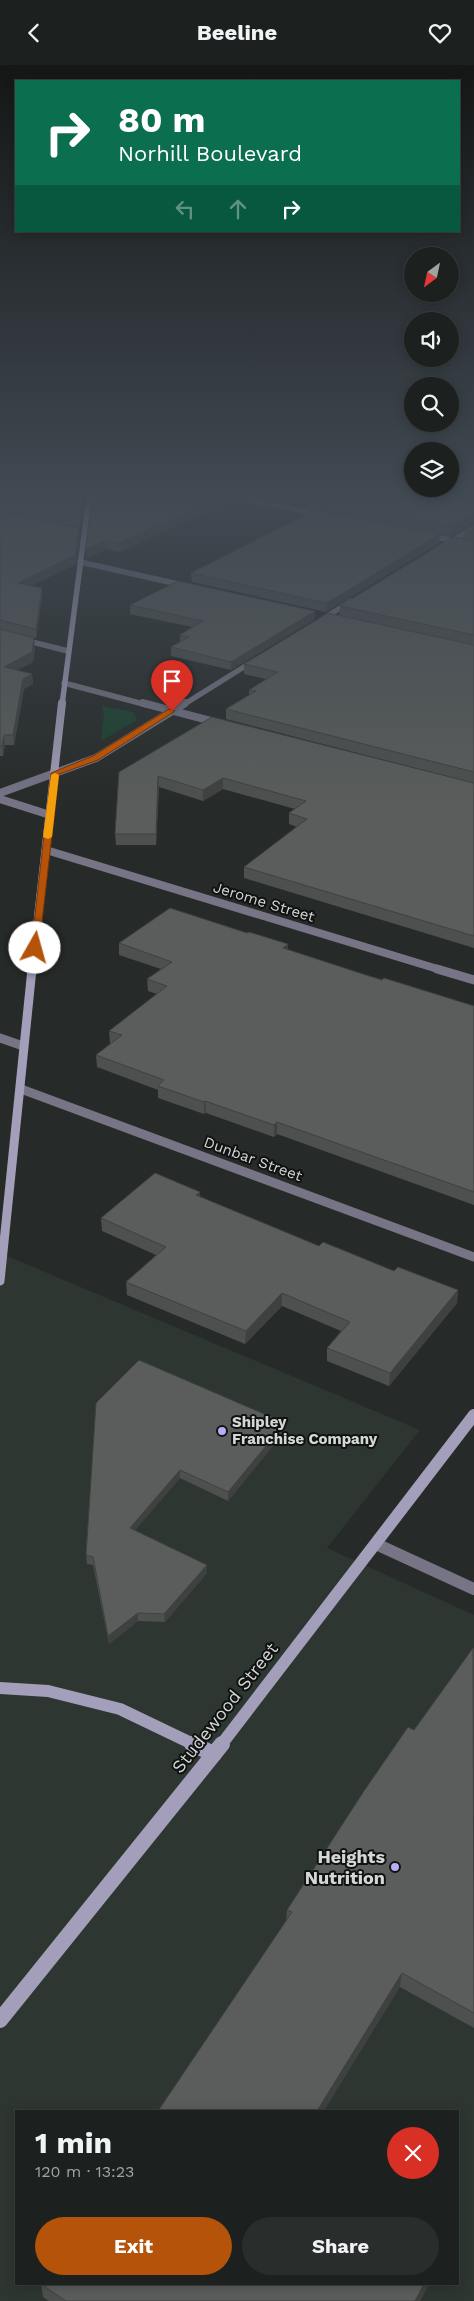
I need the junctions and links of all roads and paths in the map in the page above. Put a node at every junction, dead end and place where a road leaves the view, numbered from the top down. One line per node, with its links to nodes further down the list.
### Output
1 (75, 601): 8 (main road)
2 (351, 601): 4 (street)
3 (316, 615): 4 (street)
4 (325, 617): 5 (street); 6 (street)
5 (334, 619)
6 (313, 624)
7 (0, 635): 8 (street)
8 (68, 651): 10 (main road)
9 (260, 657): 11 (street)
10 (64, 683): 11 (street); 13 (main road)
11 (172, 711): 12 (street); 13 (street)
12 (230, 726)
13 (55, 773): 14 (street); 16 (main road)
14 (0, 793)
15 (0, 799): 16 (street)
16 (50, 815): 17 (main road)
17 (46, 850): 18 (street, Jerome Street); 20 (main road)
18 (474, 980)
19 (0, 1038): 20 (street)
20 (23, 1046): 21 (main road)
21 (21, 1089): 22 (street, Dunbar Street); 23 (main road)
22 (474, 1257)
23 (0, 1281)
24 (474, 1415): 25 (main road, Studewood Street)
25 (376, 1544): 26 (street); 28 (main road, Studewood Street)
26 (474, 1589)
27 (0, 1688): 28 (main road)
28 (214, 1754): 29 (main road, Studewood Street)
29 (0, 2020)

